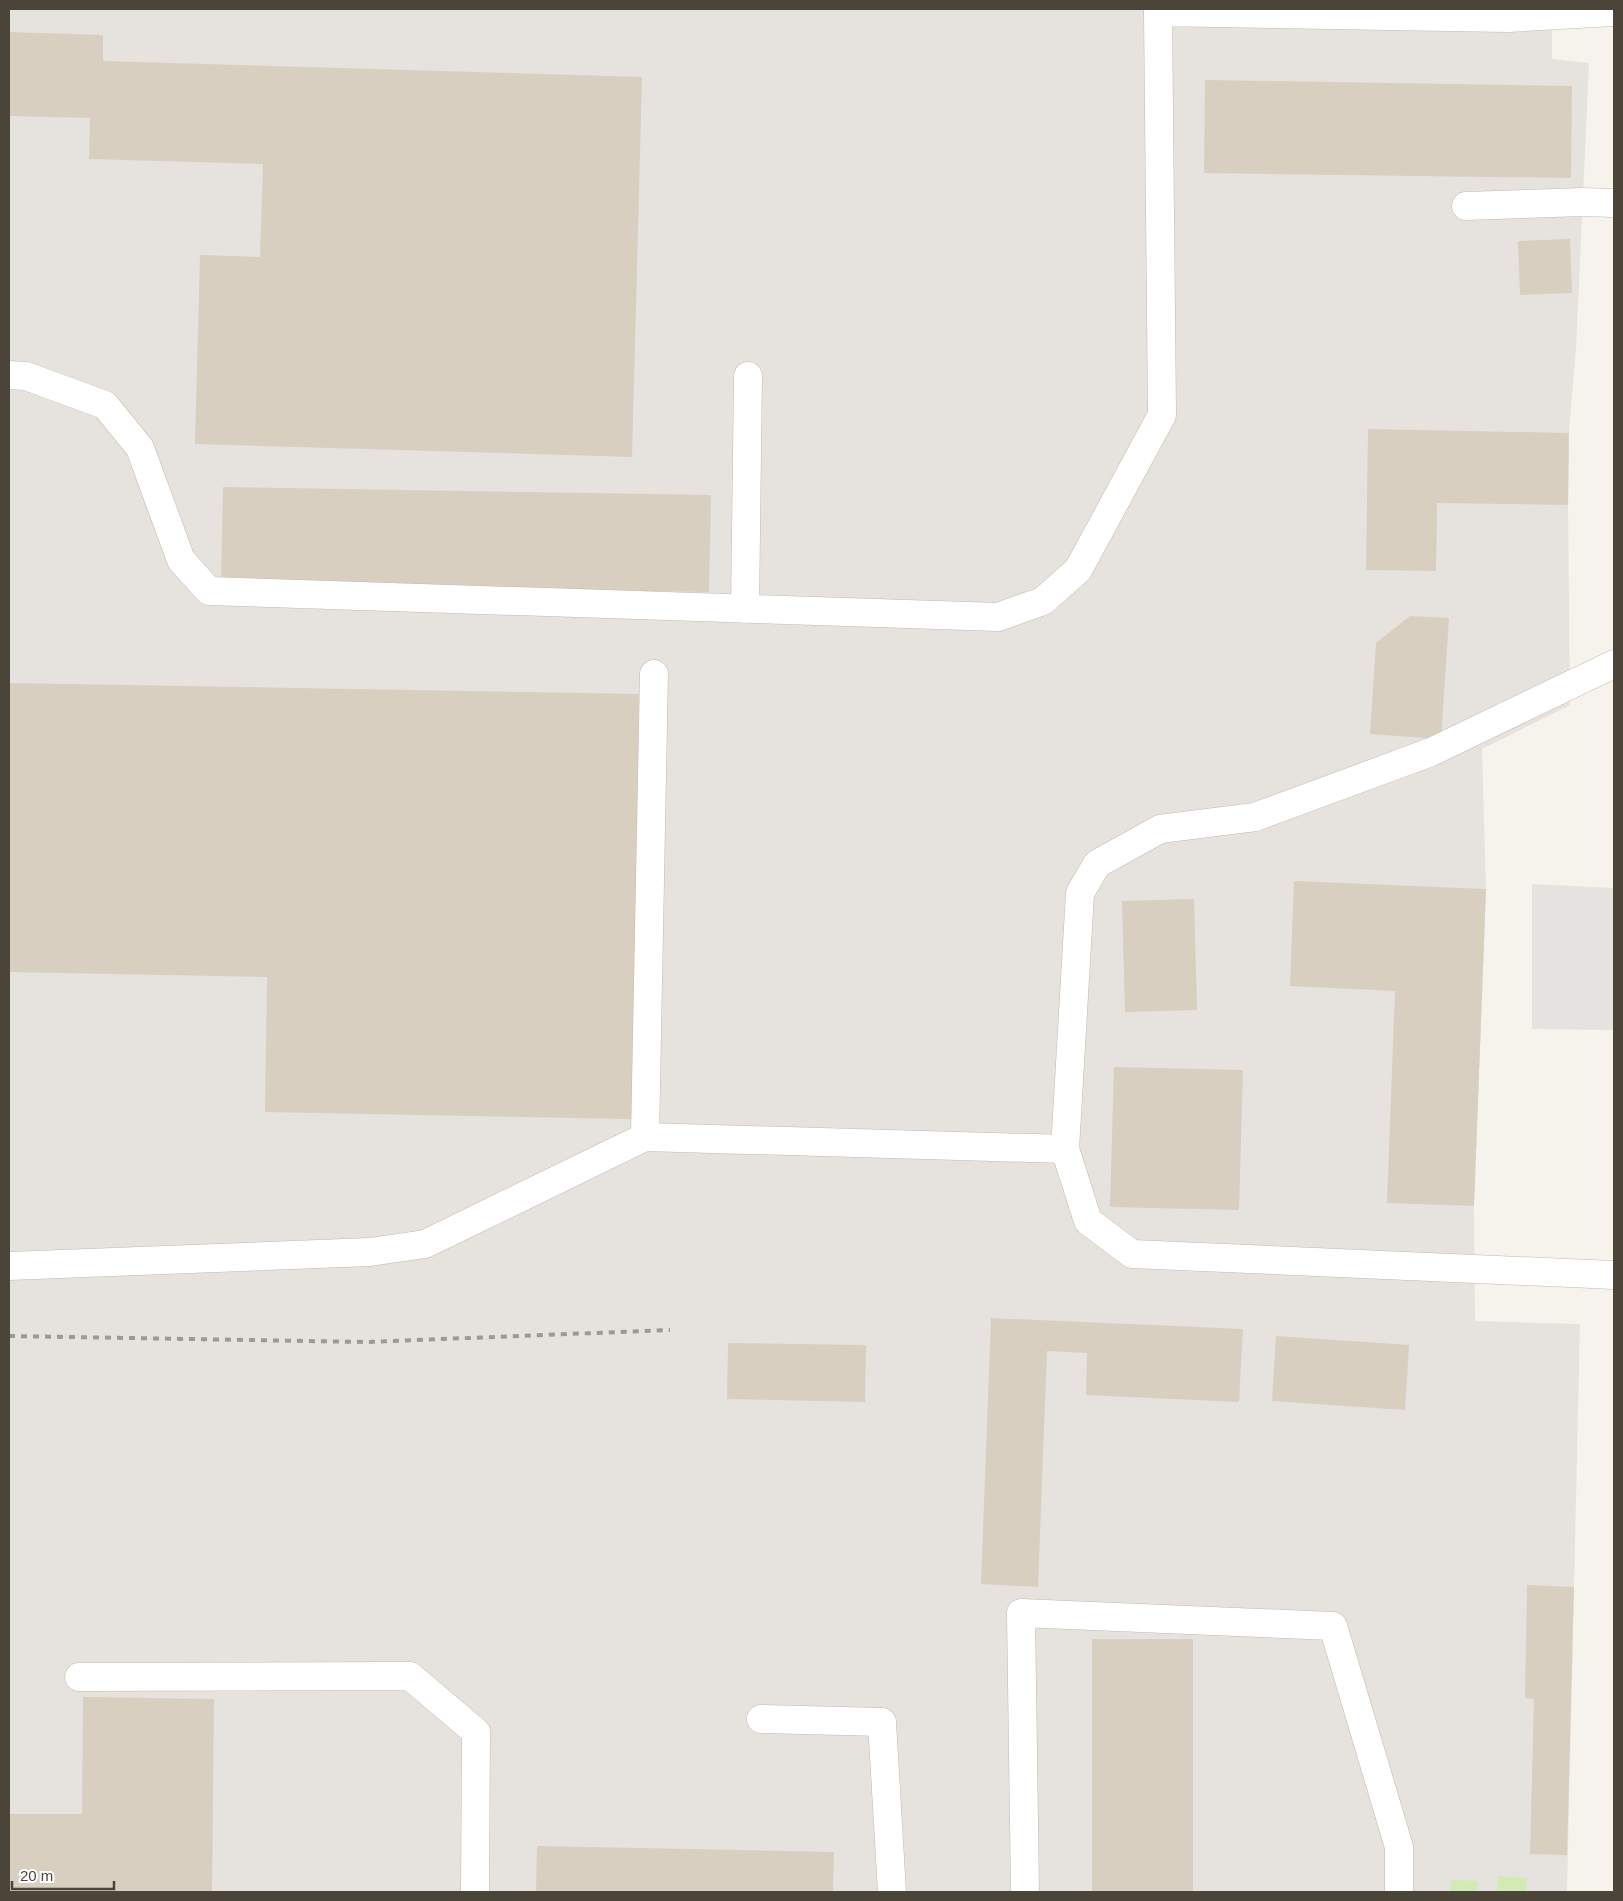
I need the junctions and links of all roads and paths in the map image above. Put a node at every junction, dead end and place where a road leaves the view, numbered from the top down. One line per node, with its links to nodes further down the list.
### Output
1 (1614, 12): 6 (lane)
2 (1614, 203): 3 (lane)
3 (1466, 206)
4 (9, 375): 6 (lane)
5 (748, 376): 6 (lane)
6 (745, 609)
7 (1614, 664): 10 (lane)
8 (654, 674): 9 (lane)
9 (645, 1137): 10 (lane); 11 (lane)
10 (1065, 1149): 12 (lane)
11 (9, 1266)
12 (1614, 1275)
13 (79, 1677): 15 (lane)
14 (761, 1719): 16 (lane)
15 (475, 1892)
16 (892, 1892)
17 (1025, 1892): 18 (lane)
18 (1399, 1892)

